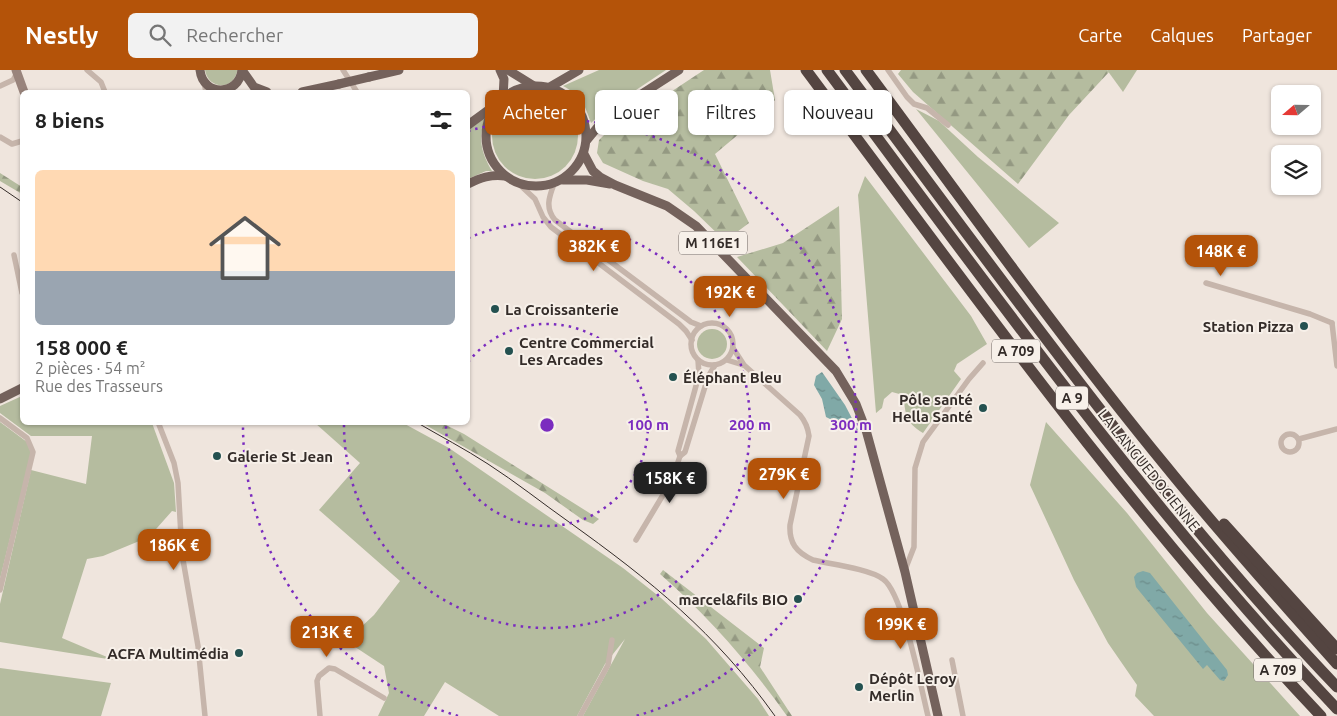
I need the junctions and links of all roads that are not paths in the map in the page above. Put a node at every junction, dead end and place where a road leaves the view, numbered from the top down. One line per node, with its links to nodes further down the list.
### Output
1 (87, 70): 23 (street)
2 (200, 70): 16 (main road)
3 (242, 70): 18 (main road); 20 (main road)
4 (343, 70): 29 (street)
5 (399, 70): 28 (main road, bridge)
6 (500, 70): 30 (main road)
7 (508, 70): 19 (main road)
8 (579, 70): 21 (main road)
9 (679, 70): 37 (main road)
10 (806, 70): 69 (highway, A 709)
11 (827, 70): 76 (highway, LA LANGUEDOCIENNE / A 9)
12 (845, 70): 74 (highway, LA LANGUEDOCIENNE / A 9)
13 (866, 70): 63 (highway, A 709)
14 (888, 70): 34 (street)
15 (17, 72): 17 (street); 22 (street)
16 (204, 83): 24 (street); 25 (main road)
17 (0, 86)
18 (234, 86): 20 (main road); 26 (main road)
19 (534, 86): 21 (main road); 31 (main road)
20 (254, 87): 27 (main road)
21 (550, 88): 37 (main road)
22 (23, 90)
23 (104, 90)
24 (206, 90)
25 (216, 90)
26 (227, 90)
27 (262, 90)
28 (311, 90)
29 (356, 90)
30 (502, 90)
31 (518, 90)
32 (485, 112): 33 (main road)
33 (470, 123)
34 (948, 125)
35 (486, 135): 40 (main road)
36 (0, 138): 38 (street)
37 (587, 140): 39 (main road)
38 (20, 142)
39 (584, 154): 41 (main road); 44 (main road, M 116E1)
40 (505, 176): 42 (main road); 43 (main road)
41 (558, 182): 43 (main road); 44 (main road, M 116E1); 49 (street)
42 (470, 183)
43 (520, 185): 50 (street)
44 (615, 185): 67 (main road, M 116E1)
45 (14, 255): 47 (street)
46 (1206, 283): 48 (street)
47 (20, 284)
48 (1335, 321): 57 (street)
49 (702, 326): 50 (street); 51 (street)
50 (692, 340): 52 (street)
51 (733, 348): 53 (street); 56 (street)
52 (698, 360): 55 (street); 65 (street)
53 (726, 360): 55 (street); 56 (street)
54 (983, 363): 67 (street)
55 (715, 365): 65 (street)
56 (744, 365): 80 (street)
57 (1337, 366)
58 (20, 389): 59 (main road)
59 (0, 399)
60 (0, 418): 68 (street)
61 (159, 425): 77 (street)
62 (1337, 428): 64 (street)
63 (1143, 438): 71 (highway); 73 (highway, A 709)
64 (1299, 439)
65 (680, 456): 66 (street)
66 (636, 540)
67 (904, 572): 81 (main road, M 116E1)
68 (0, 590)
69 (1236, 624): 83 (highway); 84 (highway, A 709)
70 (612, 640): 79 (street)
71 (1337, 649)
72 (952, 660): 82 (street)
73 (1337, 664)
74 (1337, 688)
75 (384, 698): 78 (street)
76 (1337, 709)
77 (205, 716)
78 (320, 716)
79 (580, 716)
80 (928, 716)
81 (938, 716)
82 (963, 716)
83 (1311, 716)
84 (1321, 716)

